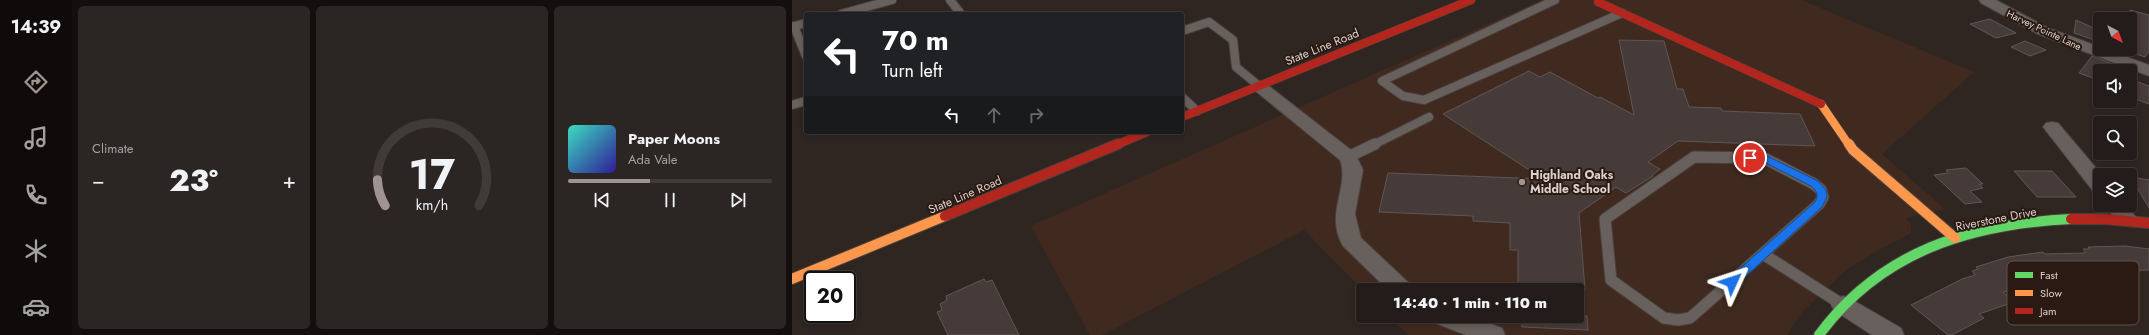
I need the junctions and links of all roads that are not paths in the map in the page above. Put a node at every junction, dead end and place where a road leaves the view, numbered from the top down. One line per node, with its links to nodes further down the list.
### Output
1 (892, 0): 7 (lane)
2 (950, 0): 8 (lane)
3 (1471, 0): 15 (street, State Line Road)
4 (1556, 0): 9 (lane)
5 (1986, 0): 14 (street, Harvey Pointe Lane)
6 (1595, 1): 9 (street)
7 (847, 12)
8 (959, 12)
9 (1622, 13): 28 (street)
10 (804, 24): 11 (lane)
11 (793, 27): 13 (lane)
12 (1184, 30): 15 (lane)
13 (804, 52)
14 (2149, 71)
15 (1258, 86): 19 (street, State Line Road); 24 (street)
16 (1184, 99): 19 (lane)
17 (804, 102): 18 (lane)
18 (792, 105)
19 (1197, 111): 20 (street, State Line Road)
20 (1184, 117)
21 (1429, 117): 24 (lane)
22 (2052, 127): 25 (street)
23 (1142, 134): 30 (street, State Line Road)
24 (1348, 158): 31 (street)
25 (2093, 177)
26 (2122, 213): 27 (street, Riverstone Drive); 28 (street, Riverstone Drive)
27 (2149, 223)
28 (1955, 238): 32 (street, Riverstone Drive)
29 (1763, 254): 29 (lane); 32 (lane)
30 (792, 280)
31 (1395, 283)
32 (1843, 305): 35 (street, Riverstone Drive); 36 (street)
33 (1461, 323): 34 (street)
34 (1493, 335)
35 (1819, 335)
36 (1892, 335)

